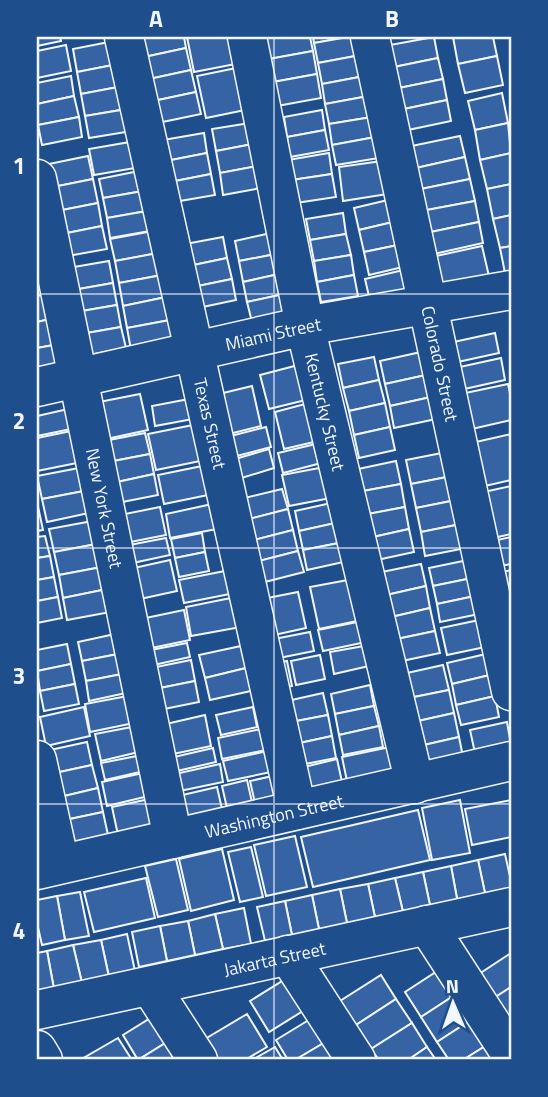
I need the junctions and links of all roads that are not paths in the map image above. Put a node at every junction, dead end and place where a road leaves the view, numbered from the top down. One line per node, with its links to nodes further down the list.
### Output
1 (124, 37): 8 (street, Texas Street)
2 (247, 37): 7 (street, Kentucky Street)
3 (370, 37): 6 (street, Colorado Street)
4 (37, 179): 9 (street, New York Street)
5 (511, 290): 6 (street, Miami Street)
6 (427, 306): 7 (street, Miami Street); 11 (street, Colorado Street)
7 (305, 326): 8 (street, Miami Street); 14 (street, Kentucky Street)
8 (195, 351): 9 (street, Miami Street); 15 (street, Texas Street)
9 (79, 377): 10 (street, Miami Street); 16 (street, New York Street)
10 (37, 387)
11 (511, 691)
12 (37, 760): 17 (street)
13 (511, 761): 14 (street, Washington Street)
14 (415, 783): 15 (street, Washington Street)
15 (297, 810): 16 (street, Washington Street)
16 (173, 839): 17 (street, Washington Street)
17 (48, 867)
18 (511, 907): 19 (street, Jakarta Street)
19 (427, 925): 20 (street, Jakarta Street); 24 (street)
20 (288, 954): 21 (street, Jakarta Street); 27 (street)
21 (150, 986): 22 (street, Jakarta Street); 26 (street)
22 (37, 1010)
23 (37, 1050): 25 (street)
24 (511, 1054)
25 (43, 1060)
26 (198, 1060)
27 (356, 1060)

